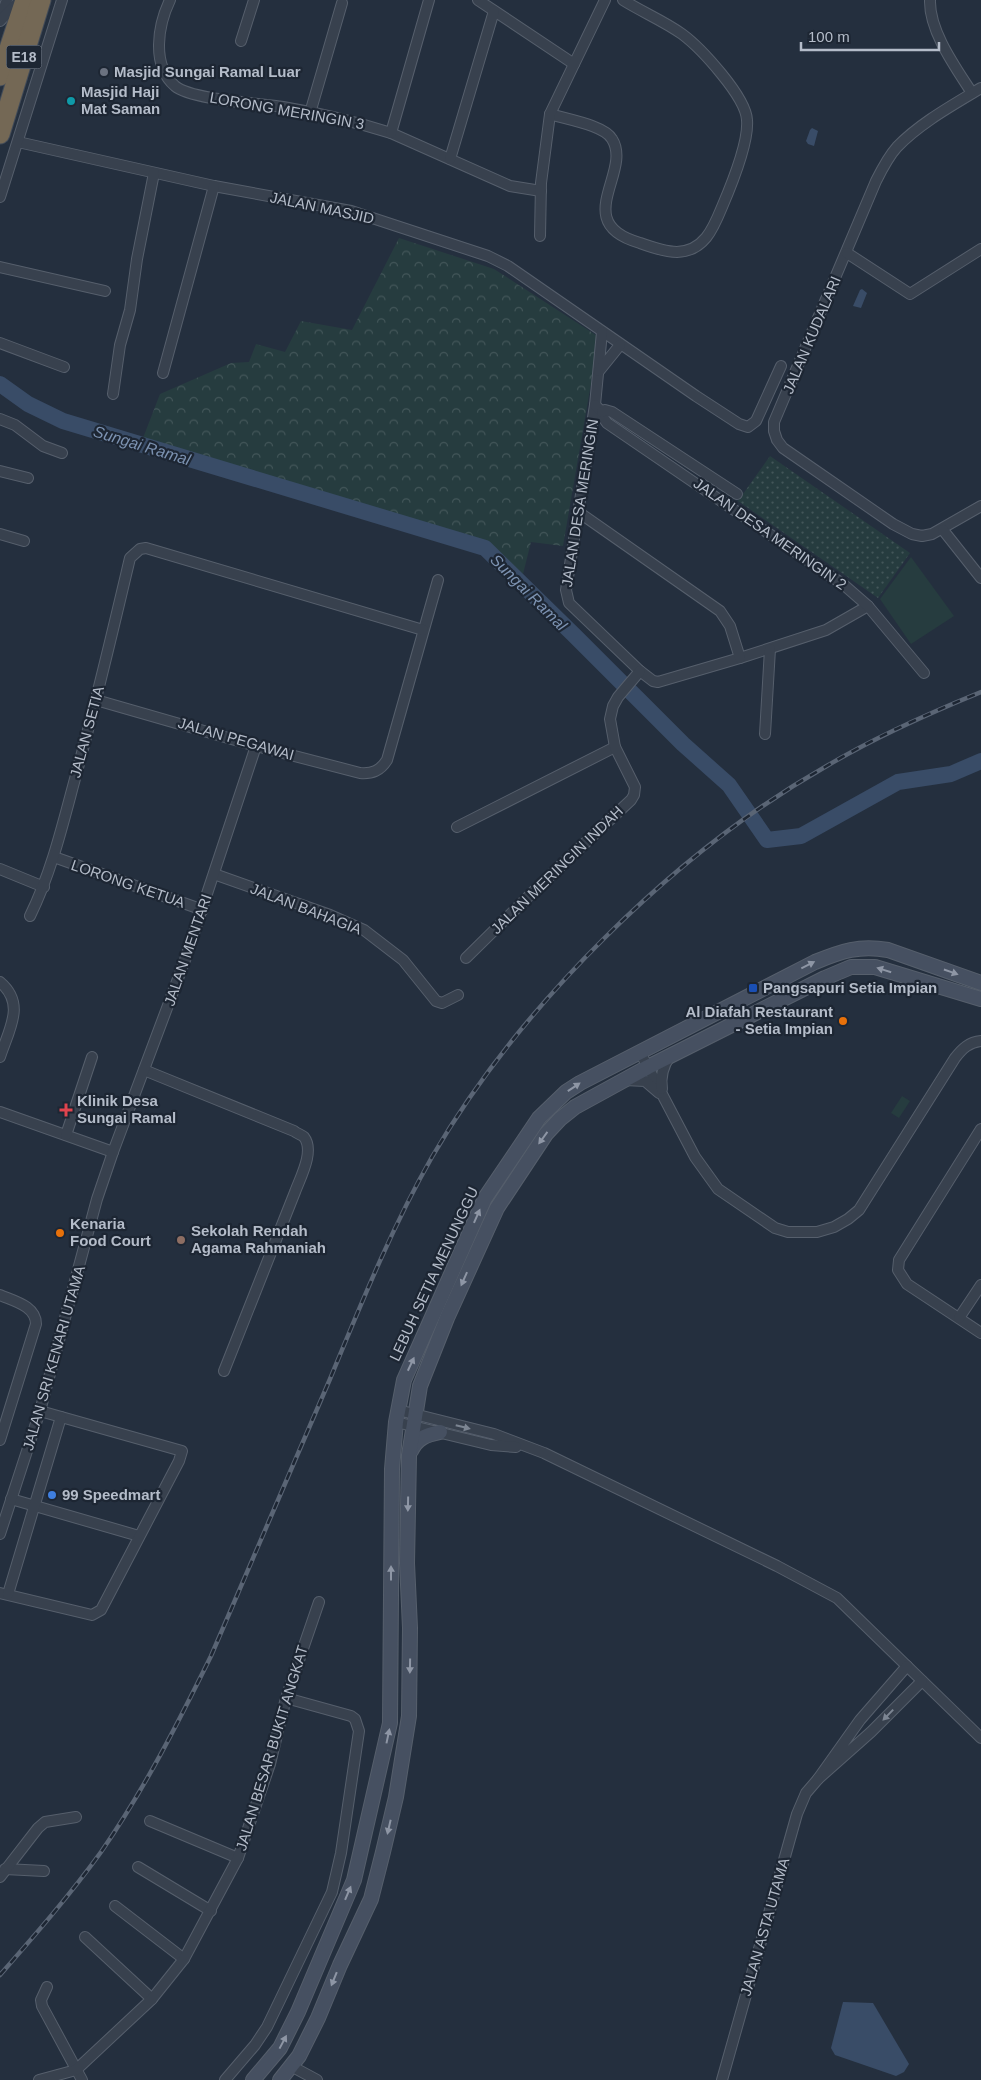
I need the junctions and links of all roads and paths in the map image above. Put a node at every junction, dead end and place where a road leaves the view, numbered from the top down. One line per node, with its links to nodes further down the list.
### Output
1 (6, 0): 15 (street)
2 (20, 0): 15 (street)
3 (25, 0): 18 (highway, E18)
4 (41, 0): 23 (highway, E18)
5 (62, 0): 24 (street)
6 (170, 0): 20 (street, LORONG MERINGIN 3)
7 (254, 0): 16 (street)
8 (429, 0): 22 (street)
9 (478, 0): 14 (street)
10 (605, 0): 17 (street)
11 (623, 0): 21 (street)
12 (930, 0): 19 (street)
13 (342, 3): 20 (street)
14 (494, 11): 17 (street); 25 (street)
15 (0, 20)
16 (241, 41)
17 (574, 64): 21 (street)
18 (0, 76)
19 (977, 91): 32 (street, JALAN KUDALARI)
20 (310, 113): 22 (street, LORONG MERINGIN 3)
21 (550, 114): 28 (street)
22 (391, 133): 25 (street, LORONG MERINGIN 3)
23 (0, 134)
24 (18, 142): 26 (street, JALAN MASJID); 29 (street)
25 (450, 159): 28 (street, LORONG MERINGIN 3)
26 (154, 173): 27 (street, JALAN MASJID); 42 (street)
27 (214, 186): 35 (street, JALAN MASJID); 41 (street)
28 (540, 191): 30 (street)
29 (0, 197)
30 (540, 236)
31 (981, 249): 32 (street)
32 (847, 253): 51 (street, JALAN KUDALARI)
33 (0, 267): 34 (street)
34 (105, 291)
35 (602, 332): 37 (street, JALAN MASJID); 40 (street, JALAN DESA MERINGIN)
36 (0, 344): 39 (street)
37 (620, 345): 38 (street, JALAN MASJID); 40 (street)
38 (781, 366)
39 (64, 367)
40 (599, 371): 43 (street, JALAN DESA MERINGIN)
41 (163, 373)
42 (113, 394)
43 (598, 409): 48 (street, JALAN DESA MERINGIN 2); 50 (street, JALAN DESA MERINGIN); 56 (street, JALAN DESA MERINGIN 2)
44 (0, 419): 45 (street)
45 (62, 453)
46 (0, 471): 47 (street)
47 (28, 478)
48 (737, 494)
49 (981, 506): 51 (street)
50 (577, 511): 59 (street); 60 (street, JALAN DESA MERINGIN)
51 (943, 530): 54 (street)
52 (0, 534): 53 (street)
53 (24, 540)
54 (981, 578)
55 (438, 580): 57 (street)
56 (868, 606): 58 (street); 61 (street, JALAN DESA MERINGIN 2)
57 (423, 630): 62 (street, JALAN SETIA); 64 (street, JALAN PEGAWAI)
58 (770, 649): 59 (street); 63 (street)
59 (740, 658): 60 (street, JALAN DESA MERINGIN)
60 (640, 671): 65 (street, JALAN MERINGIN INDAH)
61 (924, 673)
62 (96, 700): 64 (street, JALAN PEGAWAI); 67 (street, JALAN SETIA)
63 (765, 734)
64 (256, 746): 69 (street, JALAN MENTARI)
65 (615, 747): 66 (street); 73 (street, JALAN MERINGIN INDAH)
66 (457, 828)
67 (54, 857): 70 (street, JALAN SETIA); 71 (street, LORONG KETUA)
68 (0, 869): 70 (street)
69 (214, 874): 71 (street, JALAN MENTARI); 76 (street, JALAN BAHAGIA)
70 (44, 887): 72 (street, JALAN SETIA)
71 (203, 910): 84 (street, JALAN MENTARI)
72 (30, 916)
73 (466, 958)
74 (0, 982): 81 (street)
75 (981, 982): 79 (street, LEBUH SETIA MENUNGGU, one-way to 75)
76 (458, 995)
77 (981, 999): 80 (street, one-way to 80)
78 (981, 1041): 86 (street)
79 (640, 1052): 83 (street); 97 (street, LEBUH SETIA MENUNGGU, one-way to 79)
80 (671, 1055): 83 (street, LEBUH SETIA MENUNGGU); 86 (street)
81 (0, 1056)
82 (92, 1057): 89 (street)
83 (648, 1067): 85 (street, LEBUH SETIA MENUNGGU); 86 (street)
84 (144, 1070): 90 (street, JALAN MENTARI); 95 (street)
85 (625, 1080): 86 (street); 99 (street, LEBUH SETIA MENUNGGU, one-way to 99)
86 (664, 1097)
87 (0, 1112): 89 (street)
88 (981, 1130): 93 (street)
89 (66, 1135): 90 (street)
90 (113, 1152): 96 (street, JALAN SRI KENARI UTAMA)
91 (981, 1285): 93 (street)
92 (0, 1295): 101 (street)
93 (959, 1318): 94 (street)
94 (981, 1333)
95 (224, 1371)
96 (40, 1411): 98 (street); 104 (street, JALAN SRI KENARI UTAMA)
97 (397, 1416): 99 (street); 132 (street, LEBUH SETIA MENUNGGU, one-way to 97)
98 (61, 1417): 105 (street); 107 (street)
99 (415, 1420): 100 (street); 102 (street, one-way to 102); 103 (street, LEBUH SETIA MENUNGGU)
100 (440, 1432): 102 (street); 103 (street)
101 (0, 1440)
102 (527, 1447): 110 (street)
103 (409, 1455): 127 (street, one-way to 127)
104 (11, 1499): 105 (street); 106 (street, JALAN SRI KENARI UTAMA)
105 (34, 1506): 107 (street); 108 (street)
106 (0, 1534)
107 (139, 1536): 108 (street)
108 (4, 1593)
109 (319, 1602): 112 (street, JALAN BESAR BUKIT ANGKAT)
110 (907, 1666): 111 (street); 114 (street, JALAN ASTA UTAMA)
111 (922, 1680): 113 (street); 114 (street, JALAN ASTA UTAMA, one-way to 114)
112 (286, 1698): 117 (street, JALAN BESAR BUKIT ANGKAT); 131 (street)
113 (981, 1738)
114 (818, 1779): 135 (street, JALAN ASTA UTAMA)
115 (76, 1817): 120 (street)
116 (150, 1822): 117 (street)
117 (238, 1858): 122 (street, JALAN BESAR BUKIT ANGKAT)
118 (138, 1867): 122 (street)
119 (44, 1871): 120 (street)
120 (3, 1873)
121 (115, 1906): 124 (street)
122 (211, 1911): 124 (street, JALAN BESAR BUKIT ANGKAT)
123 (85, 1937): 126 (street)
124 (184, 1959): 126 (street, JALAN BESAR BUKIT ANGKAT)
125 (47, 1988): 128 (street)
126 (152, 1999): 128 (street, JALAN BESAR BUKIT ANGKAT)
127 (291, 2066): 133 (street); 134 (street)
128 (76, 2070): 129 (street, JALAN BESAR BUKIT ANGKAT); 130 (street)
129 (39, 2080)
130 (82, 2080)
131 (224, 2080)
132 (253, 2080)
133 (280, 2080)
134 (317, 2080)
135 (722, 2080)

